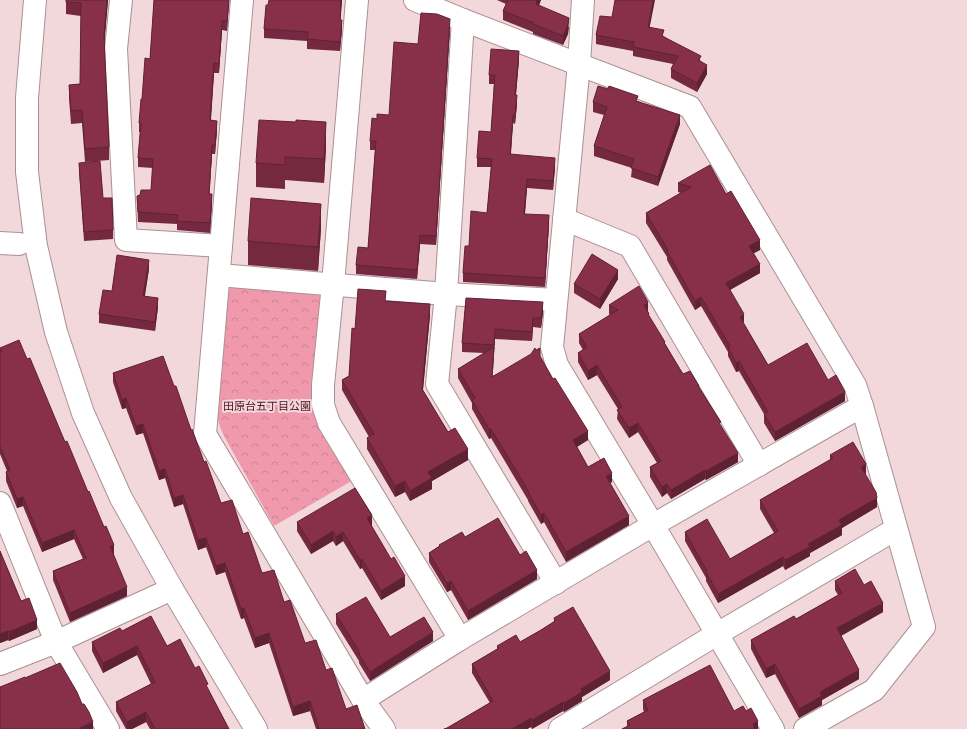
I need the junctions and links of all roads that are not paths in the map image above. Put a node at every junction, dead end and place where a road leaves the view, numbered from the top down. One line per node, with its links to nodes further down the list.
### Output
1 (35, 0): 22 (street)
2 (121, 0): 10 (street)
3 (242, 0): 10 (street)
4 (357, 0): 12 (street)
5 (415, 0): 7 (street)
6 (583, 0): 8 (street)
7 (463, 20): 8 (street); 13 (street)
8 (579, 64): 9 (street); 15 (street)
9 (564, 219): 14 (street); 16 (street)
10 (221, 246): 11 (street)
11 (218, 275): 12 (street); 27 (street)
12 (332, 284): 13 (street); 24 (street)
13 (446, 294): 14 (street); 21 (street)
14 (556, 300): 18 (street)
15 (862, 406): 16 (street); 20 (street)
16 (759, 465): 18 (street)
17 (0, 503): 19 (street)
18 (653, 526): 21 (street); 23 (street)
19 (5, 528): 25 (street)
20 (896, 529): 23 (street); 33 (street)
21 (556, 583): 24 (street)
22 (172, 589): 25 (street); 29 (street)
23 (717, 634): 31 (street); 32 (street)
24 (460, 639): 27 (street)
25 (56, 642): 26 (street); 28 (street)
26 (0, 664)
27 (363, 700): 30 (street)
28 (108, 729)
29 (256, 729)
30 (384, 729)
31 (560, 729)
32 (773, 729)
33 (805, 729)

